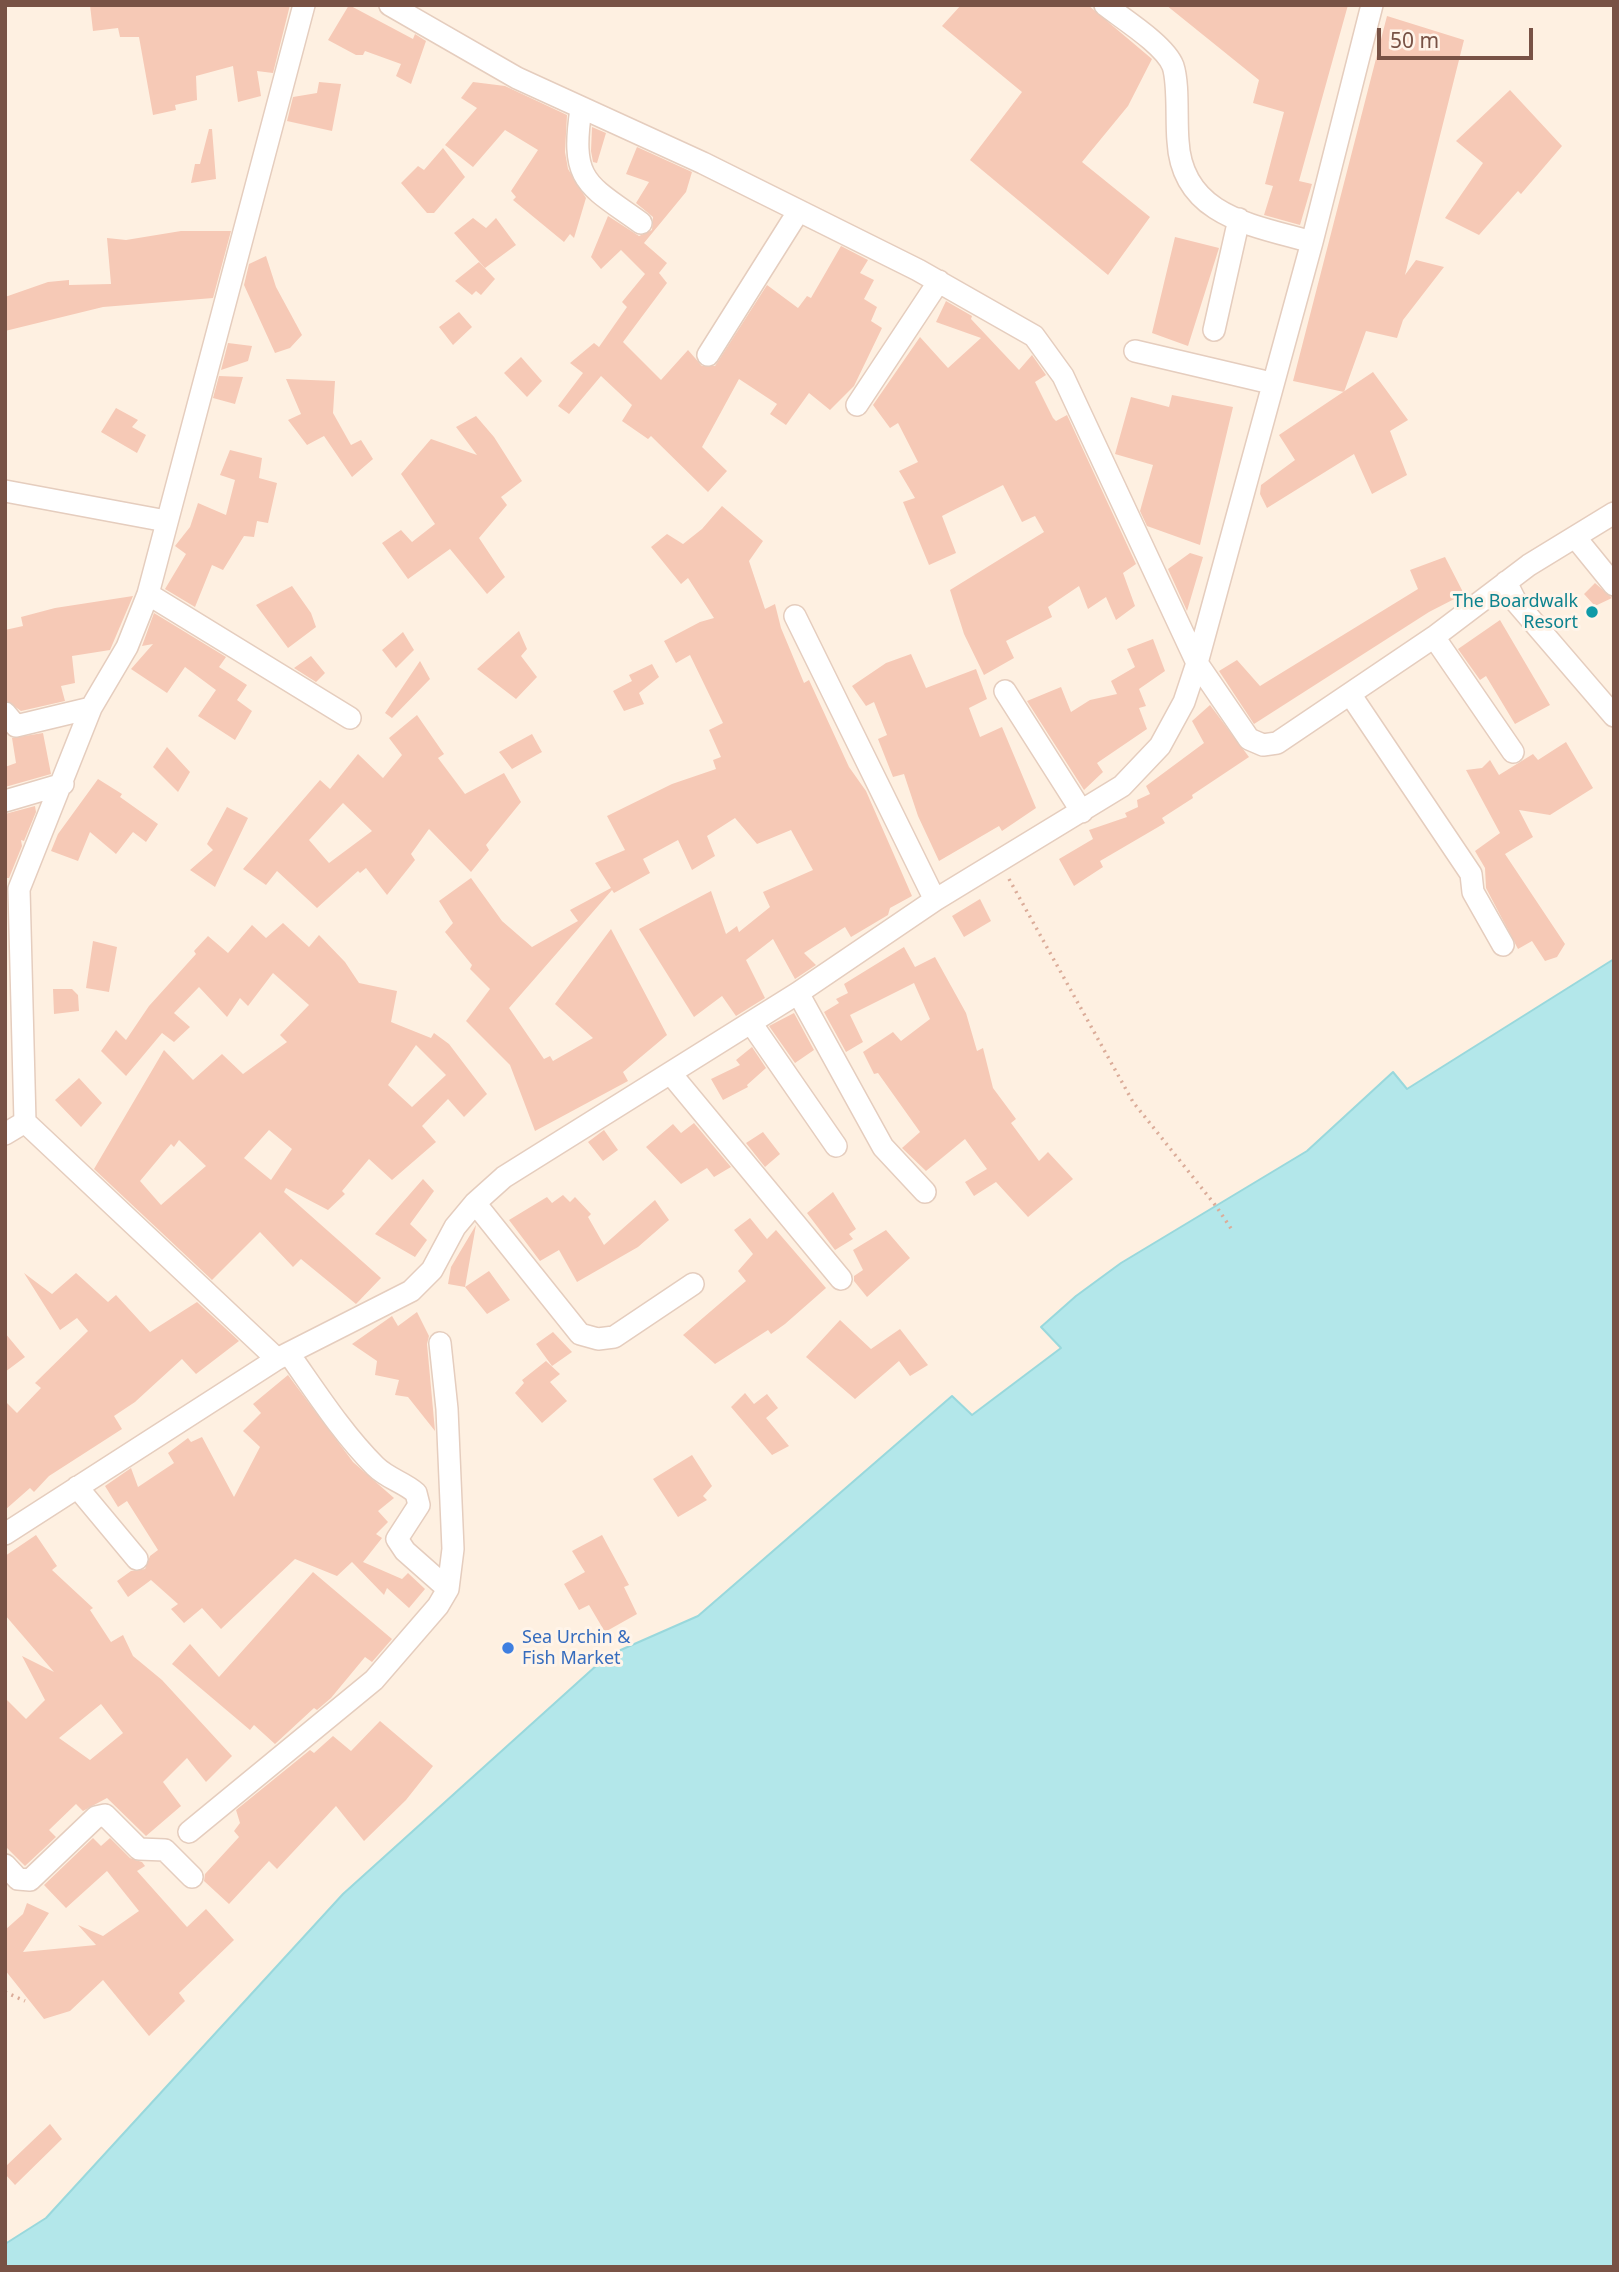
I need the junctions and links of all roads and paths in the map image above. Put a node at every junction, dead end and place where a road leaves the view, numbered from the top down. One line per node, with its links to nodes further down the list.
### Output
1 (304, 5): 18 (street)
2 (390, 5): 5 (street)
3 (1105, 5): 7 (street)
4 (1372, 5): 9 (street)
5 (581, 109): 6 (street); 8 (street)
6 (798, 212): 10 (street); 13 (street)
7 (1239, 219): 9 (street); 11 (street)
8 (641, 223)
9 (1312, 242): 14 (street)
10 (939, 281): 15 (street); 25 (street)
11 (1214, 330)
12 (1135, 351): 14 (street)
13 (708, 355)
14 (1271, 383): 25 (street)
15 (857, 405)
16 (5, 491): 18 (street)
17 (1614, 513): 19 (street)
18 (166, 521): 22 (street)
19 (1575, 537): 20 (street); 21 (street)
20 (1506, 582): 24 (street); 30 (street)
21 (1614, 585)
22 (148, 594): 28 (street); 31 (street)
23 (795, 616): 37 (street)
24 (1434, 637): 27 (street); 32 (street)
25 (1197, 663): 27 (street); 35 (street)
26 (1005, 691): 35 (street)
27 (1350, 694): 38 (street)
28 (91, 708): 29 (street); 33 (street)
29 (5, 713)
30 (1614, 716)
31 (350, 718)
32 (1513, 752)
33 (63, 784): 34 (street); 42 (street)
34 (5, 802)
35 (1082, 812): 36 (street)
36 (998, 863): 37 (street); 47 (path)
37 (935, 900): 39 (street)
38 (1503, 945)
39 (798, 993): 40 (street); 45 (street)
40 (751, 1023): 41 (street); 44 (street)
41 (671, 1074): 46 (street); 48 (street)
42 (25, 1122): 43 (street); 51 (street)
43 (5, 1134)
44 (836, 1146)
45 (925, 1192)
46 (475, 1203): 49 (street); 51 (street)
47 (1232, 1230)
48 (841, 1279)
49 (693, 1284)
50 (440, 1343): 55 (street)
51 (283, 1356): 52 (street); 55 (street)
52 (77, 1487): 53 (street); 54 (street)
53 (5, 1534)
54 (137, 1559)
55 (448, 1589): 56 (street)
56 (189, 1832)
57 (5, 1865): 58 (street)
58 (192, 1877)
59 (5, 1992): 60 (path)
60 (25, 2001)

